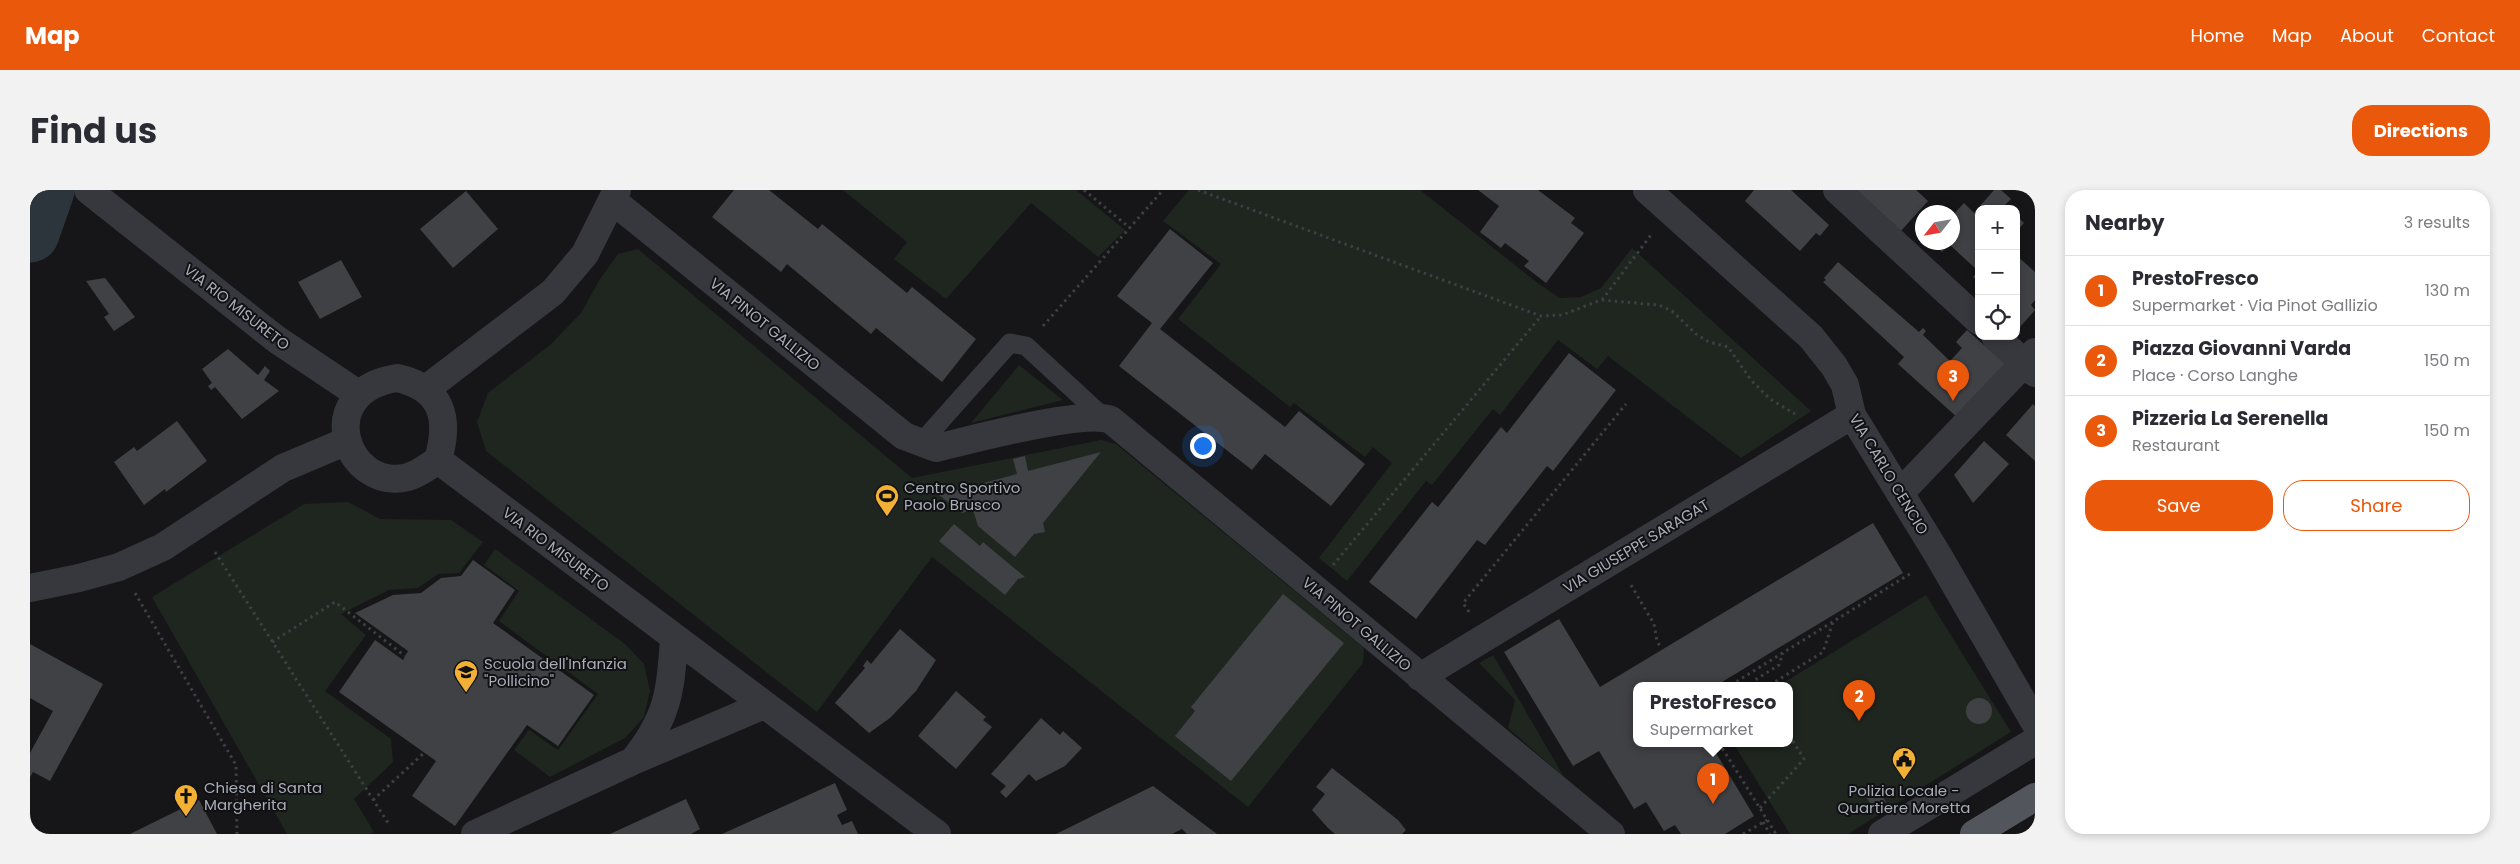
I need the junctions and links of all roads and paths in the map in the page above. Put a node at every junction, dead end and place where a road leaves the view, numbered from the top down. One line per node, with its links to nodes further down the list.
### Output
1 (88, 190): 17 (street, VIA RIO MISURETO)
2 (1084, 190): 9 (path)
3 (1163, 190): 9 (path)
4 (1198, 190): 11 (path)
5 (1647, 190): 8 (street, VIA CARLO CENCIO)
6 (1837, 190): 12 (street)
7 (615, 195): 16 (street); 23 (street, VIA PINOT GALLIZIO)
8 (1669, 210): 10 (path); 19 (street, VIA CARLO CENCIO)
9 (1130, 228): 14 (path)
10 (1601, 300): 11 (path); 21 (path)
11 (1541, 316): 31 (path)
12 (1975, 317)
13 (2000, 340): 15 (street)
14 (1026, 346): 20 (lane, VIA PINOT GALLIZIO); 23 (lane)
15 (2032, 363): 25 (street)
16 (426, 389): 17 (street); 24 (street)
17 (358, 394): 22 (street)
18 (1626, 404): 34 (path)
19 (1852, 415): 21 (street, VIA GIUSEPPE SARAGAT); 25 (street, VIA CARLO CENCIO)
20 (1102, 416): 23 (street, VIA PINOT GALLIZIO); 31 (street, VIA PINOT GALLIZIO)
21 (1823, 433): 34 (street, VIA GIUSEPPE SARAGAT)
22 (347, 441): 24 (street); 28 (street)
23 (920, 444)
24 (438, 460): 33 (street, VIA RIO MISURETO)
25 (1900, 493): 27 (street, VIA CARLO CENCIO)
26 (215, 552): 35 (path)
27 (1938, 556): 32 (path); 44 (street, VIA CARLO CENCIO)
28 (119, 567): 30 (street); 55 (path)
29 (1632, 587): 36 (path)
30 (30, 588)
31 (1313, 588): 39 (street, VIA PINOT GALLIZIO)
32 (1833, 622): 37 (path); 42 (path)
33 (674, 638): 43 (street, VIA RIO MISURETO); 49 (street)
34 (1485, 638): 39 (street, VIA GIUSEPPE SARAGAT)
35 (272, 642): 38 (path); 51 (path)
36 (1661, 648)
37 (1783, 653): 40 (path); 41 (path)
38 (405, 656)
39 (1420, 677): 58 (street, VIA PINOT GALLIZIO)
40 (1736, 682)
41 (1756, 682)
42 (1775, 682)
43 (764, 705): 49 (street); 57 (street, VIA RIO MISURETO)
44 (2035, 723)
45 (2035, 741): 62 (street)
46 (1793, 742): 52 (path)
47 (1722, 747): 52 (path)
48 (425, 752): 51 (path)
49 (633, 761): 56 (street)
50 (2035, 797): 63 (main road)
51 (373, 800): 54 (path)
52 (1760, 808): 53 (path)
53 (1765, 821): 59 (path); 60 (path); 61 (path)
54 (390, 826)
55 (237, 834)
56 (474, 834)
57 (937, 834)
58 (1611, 834)
59 (1743, 834)
60 (1770, 834)
61 (1776, 834)
62 (1882, 834)
63 (1974, 834)

